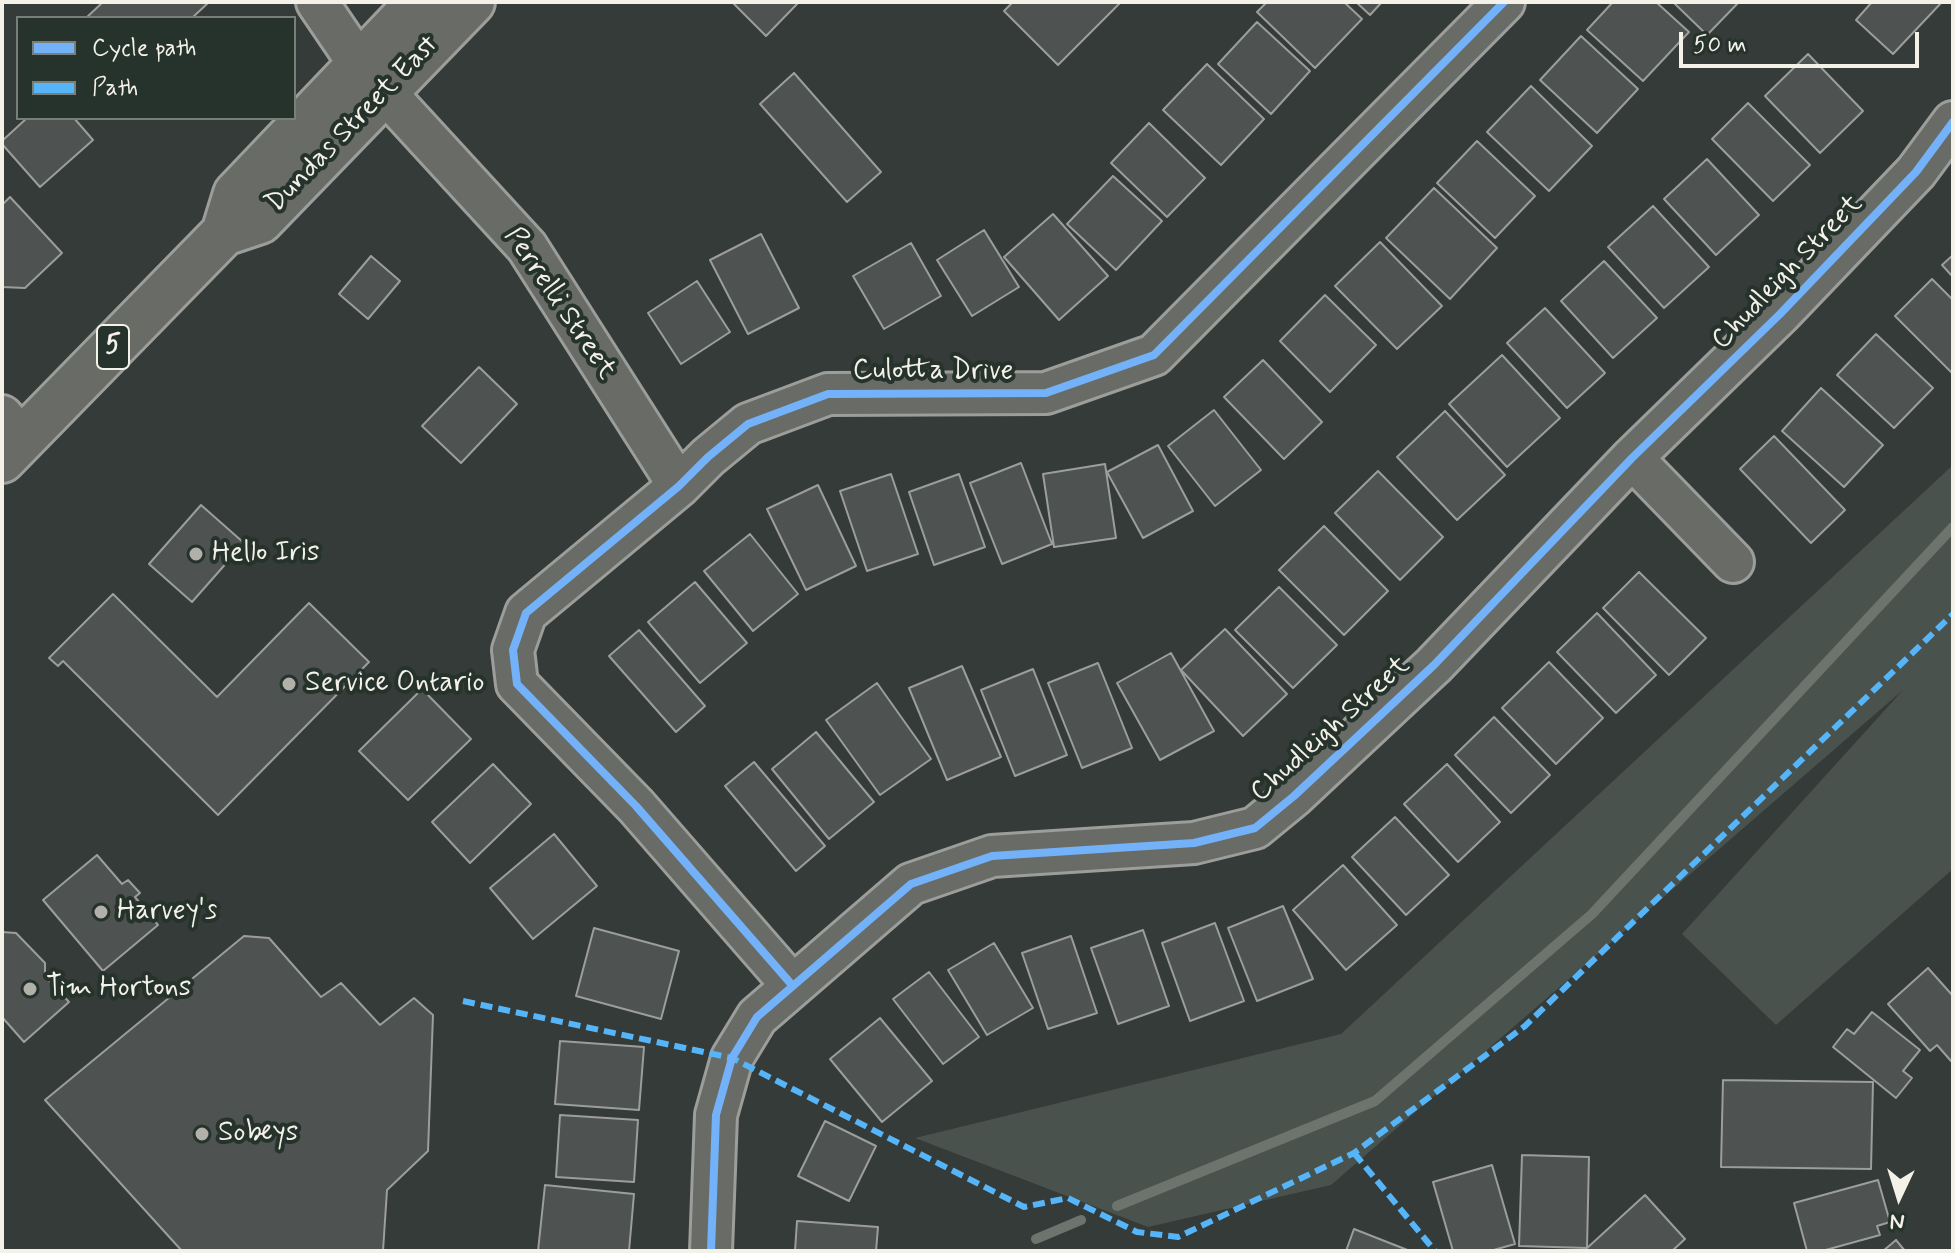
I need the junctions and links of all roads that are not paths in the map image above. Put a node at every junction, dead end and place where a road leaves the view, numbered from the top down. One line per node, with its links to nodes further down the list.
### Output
1 (317, 2): 5 (street, Perrelli Street)
2 (419, 2): 5 (main road, Dundas Street East / 5)
3 (472, 2): 5 (main road, Dundas Street East / 5)
4 (1504, 2): 9 (street, Culotta Drive)
5 (371, 79): 7 (main road, Dundas Street East / 5); 9 (street, Perrelli Street)
6 (1953, 122): 8 (street, Chudleigh Street)
7 (9, 439)
8 (1632, 458): 10 (street); 11 (street, Chudleigh Street)
9 (679, 486): 11 (street, Culotta Drive)
10 (1733, 562)
11 (792, 985): 12 (street, Chudleigh Street)
12 (711, 1251)

